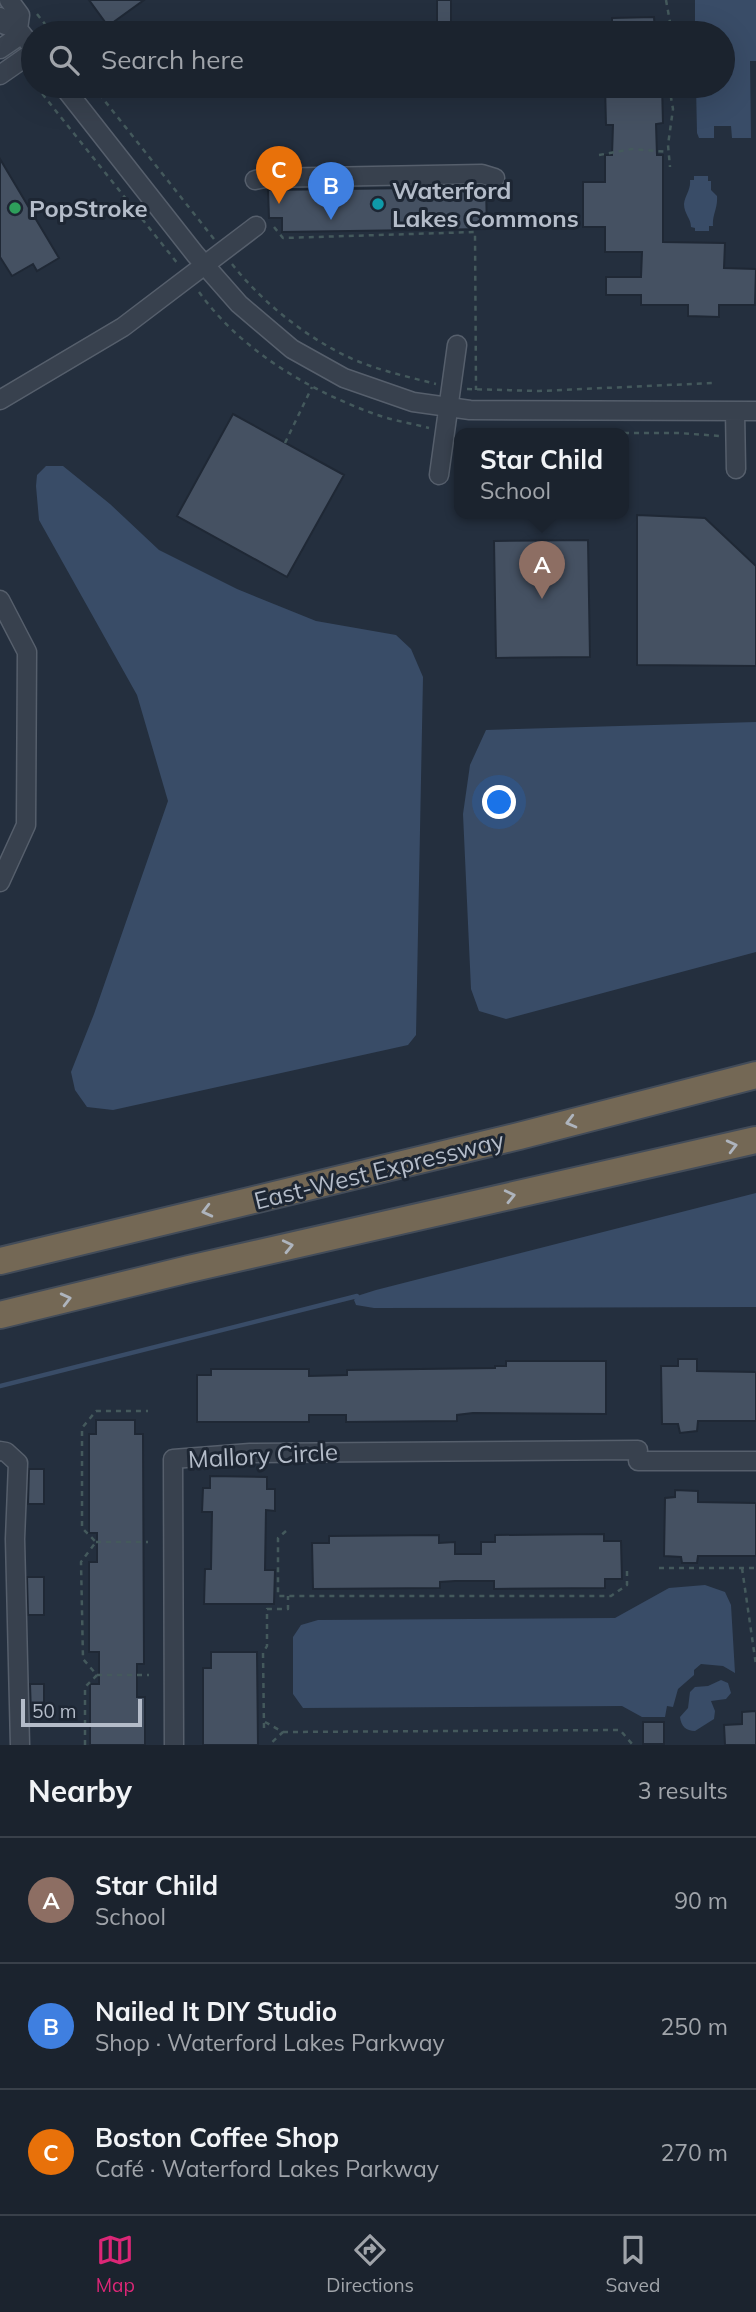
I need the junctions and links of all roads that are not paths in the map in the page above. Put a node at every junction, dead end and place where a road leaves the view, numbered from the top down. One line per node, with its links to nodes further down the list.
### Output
1 (9, 0): 3 (street)
2 (0, 17): 4 (street)
3 (22, 21)
4 (21, 37)
5 (21, 43): 7 (street)
6 (21, 49): 8 (street)
7 (0, 50)
8 (0, 75)
9 (73, 98): 13 (street)
10 (495, 178): 11 (street)
11 (255, 180)
12 (262, 223): 13 (street)
13 (205, 265): 15 (street); 16 (street)
14 (457, 345): 16 (street)
15 (0, 400)
16 (450, 409): 17 (street); 20 (street)
17 (735, 411): 18 (street); 19 (street)
18 (756, 411)
19 (736, 469)
20 (439, 475)
21 (0, 600): 22 (street)
22 (0, 882)
23 (756, 1075): 25 (highway, East-West Expressway, one-way to 25)
24 (756, 1140): 26 (highway, one-way to 24)
25 (0, 1261)
26 (0, 1315)
27 (0, 1451): 29 (street)
28 (756, 1461): 31 (street, Mallory Circle)
29 (9, 1660): 30 (street)
30 (20, 1745)
31 (174, 1745)

